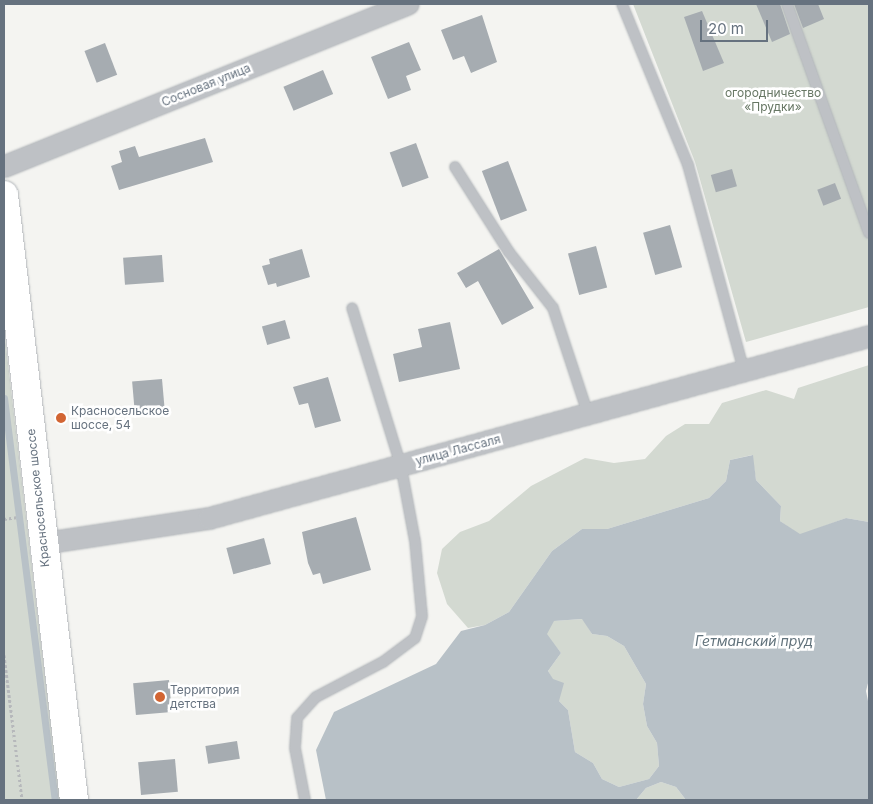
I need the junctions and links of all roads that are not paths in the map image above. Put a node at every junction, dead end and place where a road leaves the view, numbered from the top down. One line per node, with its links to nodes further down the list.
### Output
1 (408, 4): 4 (street, Сосновая улица)
2 (622, 4): 10 (lane)
3 (787, 4): 7 (lane)
4 (4, 166)
5 (454, 166): 11 (lane)
6 (4, 195): 13 (main road, Красносельское шоссе)
7 (869, 233)
8 (352, 308): 12 (lane)
9 (869, 336): 10 (street, улица Лассаля)
10 (744, 371): 11 (street, улица Лассаля)
11 (588, 414): 12 (street, улица Лассаля)
12 (401, 466): 13 (street, улица Лассаля); 15 (lane)
13 (43, 543): 14 (main road, Красносельское шоссе)
14 (74, 800)
15 (305, 800)

